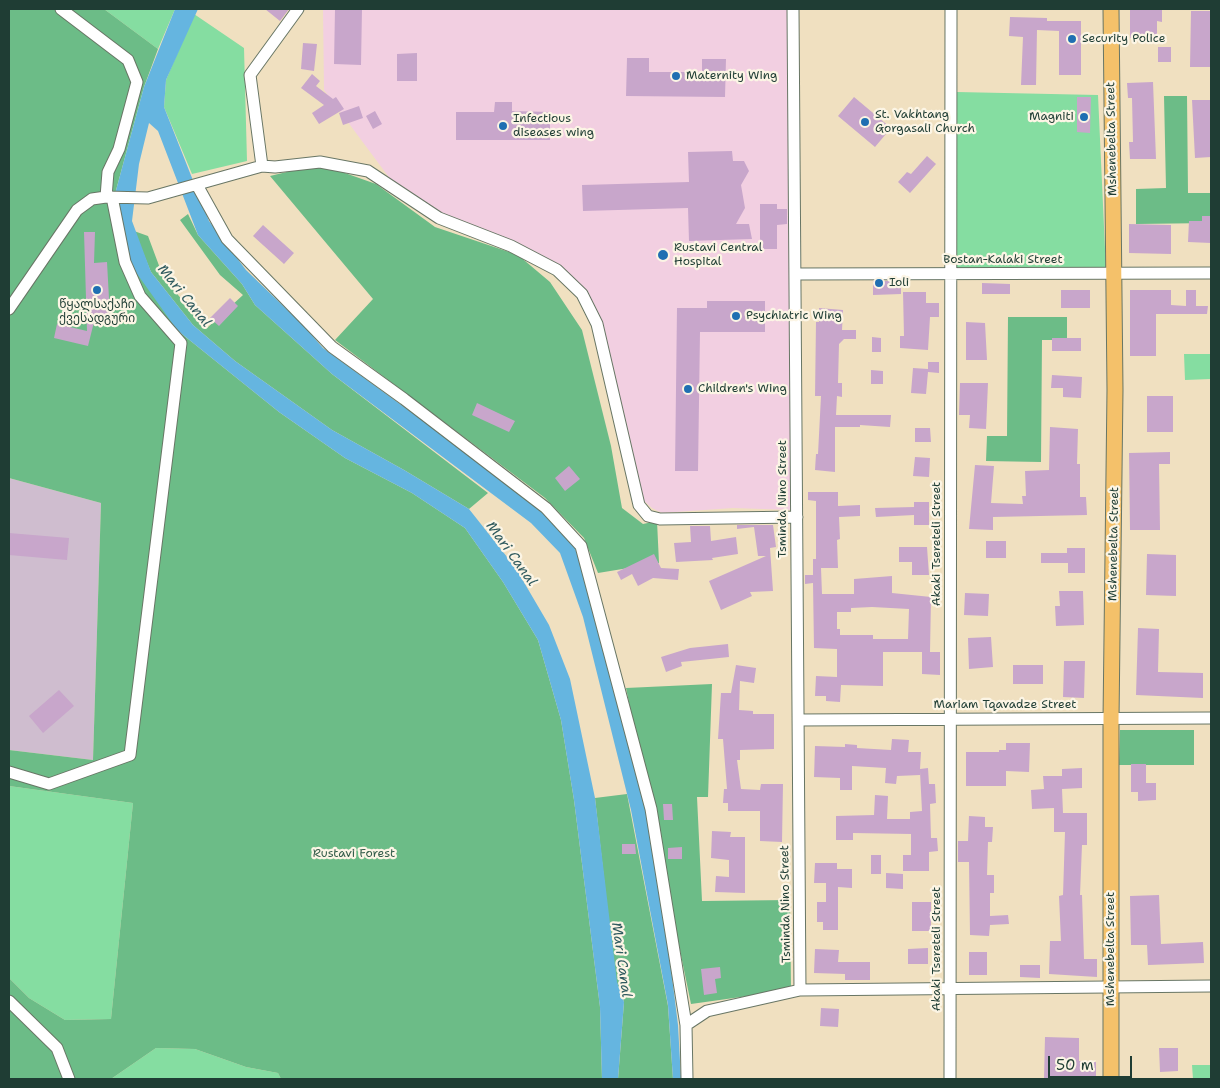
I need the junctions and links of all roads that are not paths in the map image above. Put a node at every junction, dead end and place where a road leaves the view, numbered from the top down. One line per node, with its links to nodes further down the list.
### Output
1 (61, 9): 8 (street)
2 (298, 9): 6 (street)
3 (793, 9): 11 (street, Tsminda Nino Street)
4 (951, 9): 12 (street, Akaki Tsereteli Street)
5 (1111, 9): 9 (main road, Mshenebelta Street)
6 (262, 166): 7 (street); 14 (street)
7 (197, 185): 8 (street); 25 (street)
8 (111, 197): 13 (street); 19 (street)
9 (1114, 273): 10 (street, Bostan-Kalaki Street); 12 (street, Bostan-Kalaki Street); 17 (main road, Mshenebelta Street)
10 (1211, 273)
11 (795, 274): 12 (street, Bostan-Kalaki Street); 14 (street, Tsminda Nino Street)
12 (951, 274): 16 (street, Akaki Tsereteli Street)
13 (9, 309)
14 (796, 517): 18 (street, Tsminda Nino Street)
15 (1211, 718): 17 (street, Mariam Tqavadze Street)
16 (950, 719): 17 (street, Mariam Tqavadze Street); 18 (street, Mariam Tqavadze Street); 22 (street, Akaki Tsereteli Street)
17 (1111, 719): 21 (main road, Mshenebelta Street)
18 (798, 720): 23 (street, Tsminda Nino Street)
19 (9, 772)
20 (1211, 986): 21 (street)
21 (1112, 987): 22 (street); 29 (main road, Mshenebelta Street)
22 (950, 988): 23 (street); 28 (street, Akaki Tsereteli Street)
23 (800, 990): 25 (street)
24 (9, 1001): 26 (street)
25 (686, 1025): 27 (street)
26 (69, 1079)
27 (687, 1079)
28 (950, 1079)
29 (1112, 1079)

